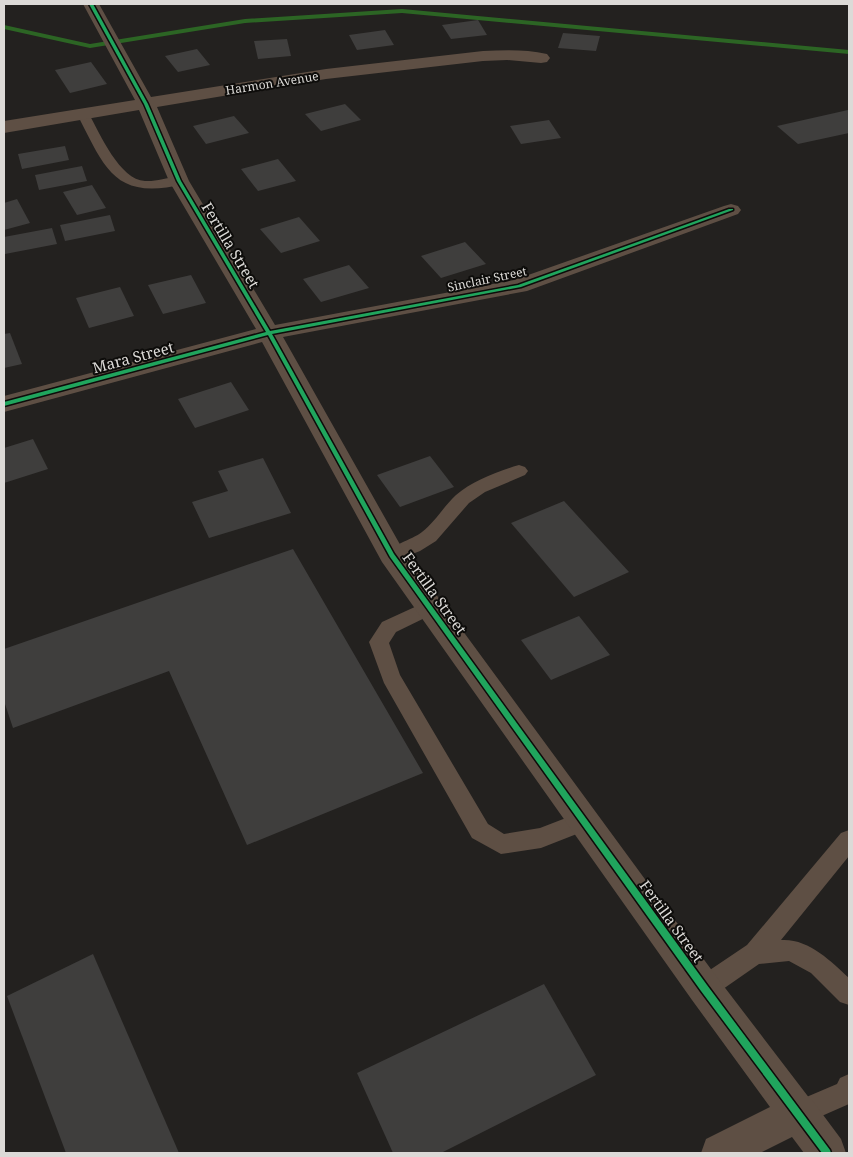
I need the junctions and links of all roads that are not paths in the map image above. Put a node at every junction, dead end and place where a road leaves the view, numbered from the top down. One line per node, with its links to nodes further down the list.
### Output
1 (91, 4): 3 (street, Fertilla Street)
2 (541, 58): 3 (street, Harmon Avenue)
3 (146, 104): 4 (street, Harmon Avenue); 6 (street, Fertilla Street)
4 (83, 114): 5 (street, Harmon Avenue); 6 (lane)
5 (4, 126)
6 (179, 181): 8 (street, Fertilla Street)
7 (731, 210): 8 (street, Sinclair Street)
8 (268, 333): 9 (street, Mara Street); 11 (street, Fertilla Street)
9 (4, 404)
10 (519, 471): 11 (lane)
11 (392, 555): 12 (street, Fertilla Street)
12 (430, 607): 13 (street, Fertilla Street); 13 (lane)
13 (584, 821): 16 (street, Fertilla Street)
14 (849, 840): 15 (lane)
15 (754, 953): 16 (lane); 17 (lane)
16 (704, 988): 19 (street, Fertilla Street)
17 (849, 994)
18 (849, 1087): 19 (lane)
19 (799, 1113): 20 (street); 21 (street, Fertilla Street)
20 (720, 1153)
21 (827, 1153)

